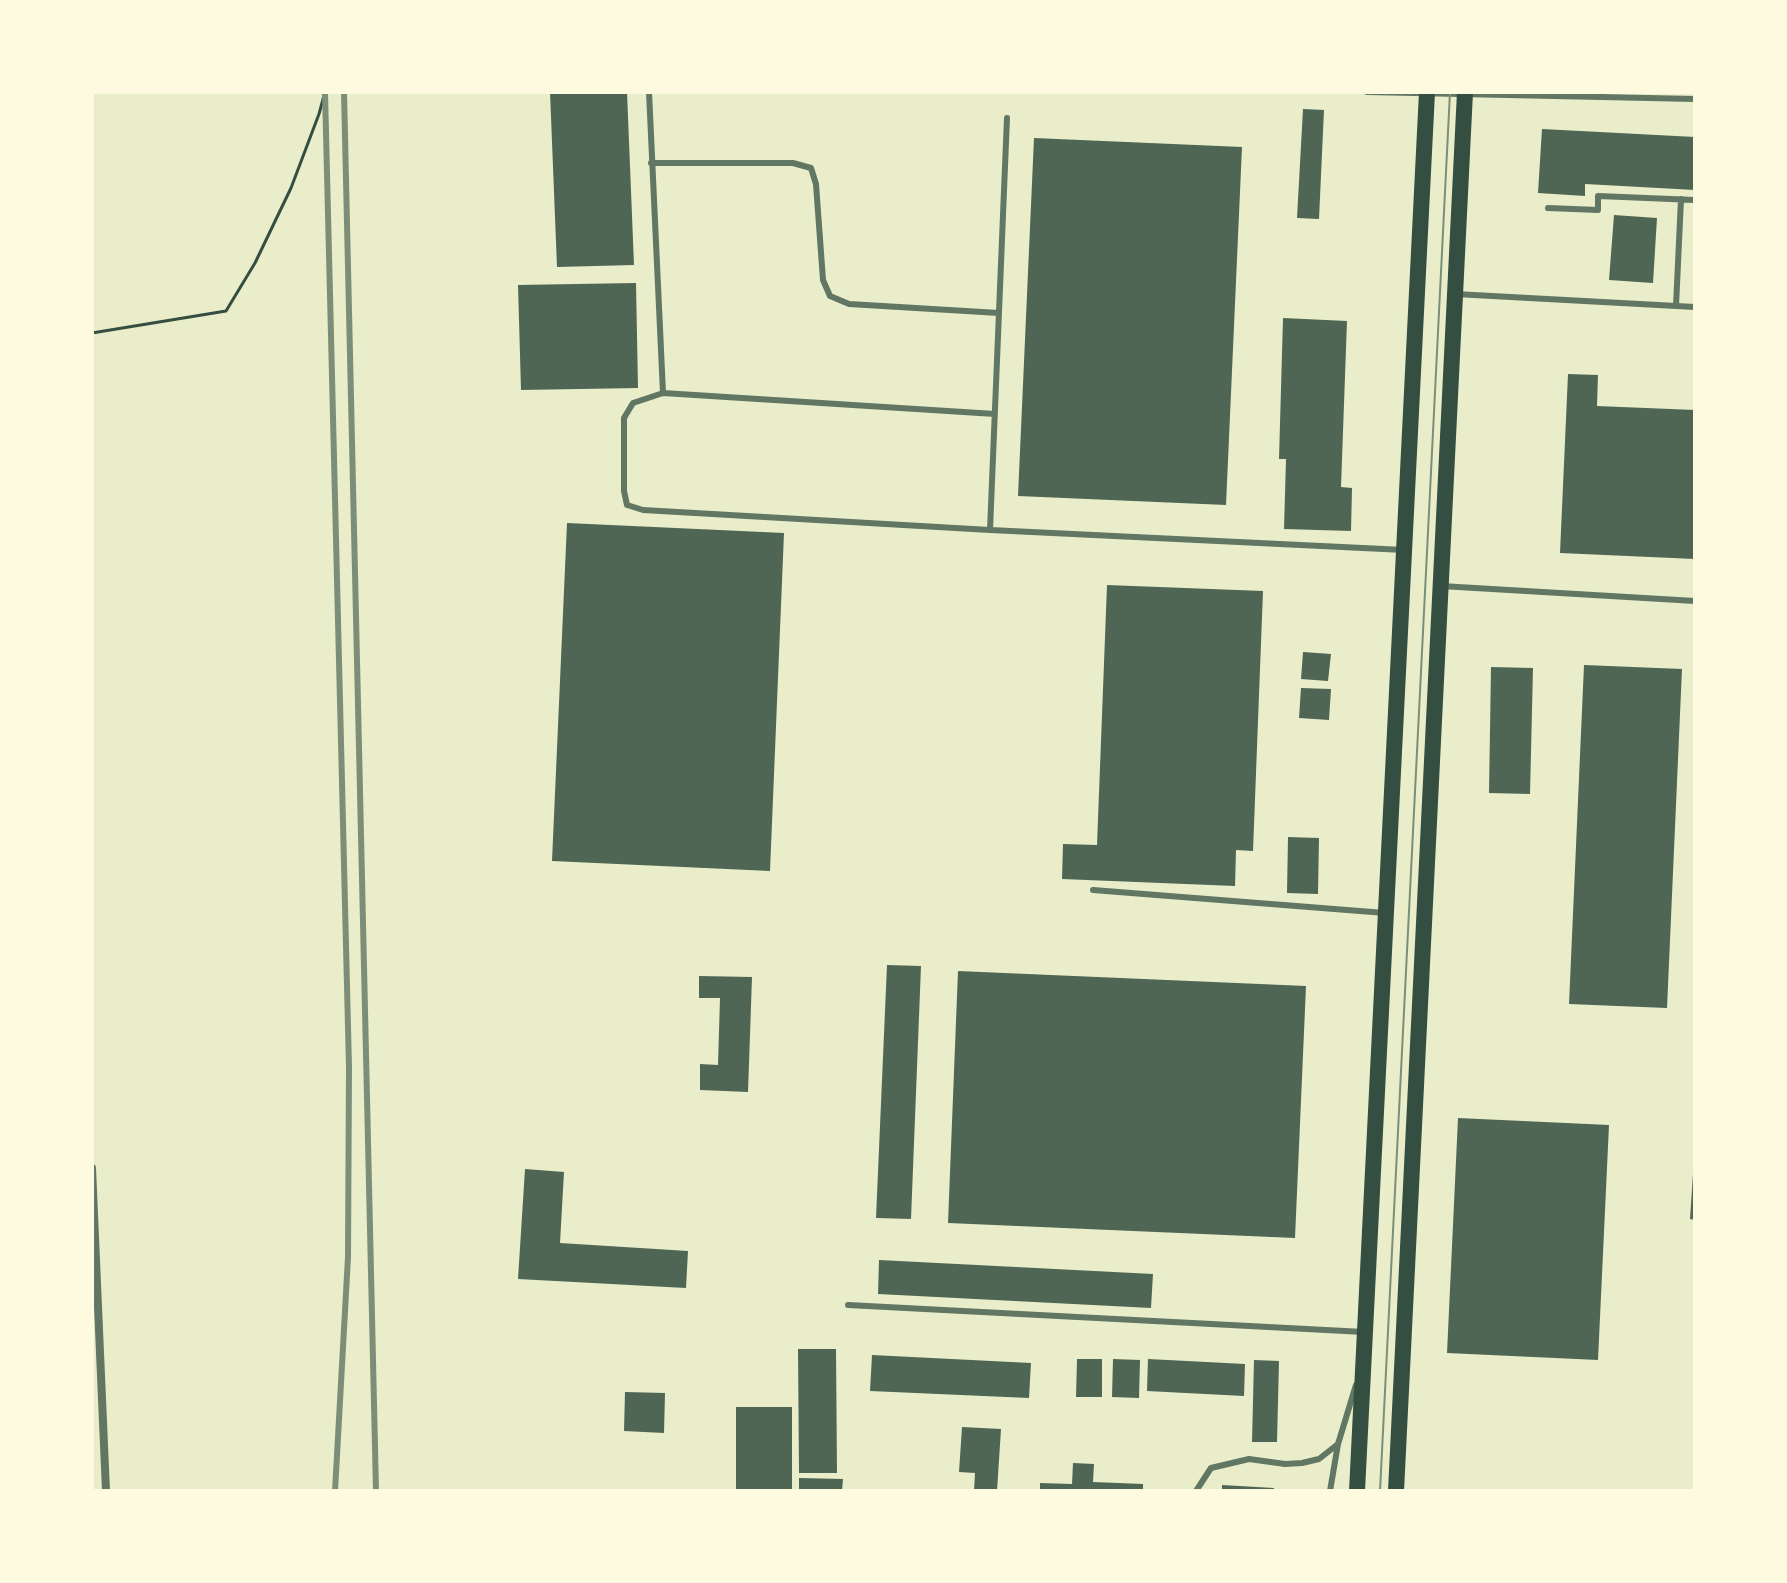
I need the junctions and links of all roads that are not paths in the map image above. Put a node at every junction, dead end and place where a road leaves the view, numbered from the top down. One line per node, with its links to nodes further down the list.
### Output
1 (649, 92): 7 (lane)
2 (1367, 92): 3 (lane)
3 (1427, 93): 4 (lane); 18 (main road)
4 (1465, 94): 5 (lane); 11 (main road)
5 (1695, 99)
6 (1007, 118): 14 (lane)
7 (651, 163): 14 (lane); 15 (lane)
8 (1681, 199): 9 (lane); 10 (lane); 12 (lane)
9 (1695, 200)
10 (1548, 208)
11 (1455, 294): 12 (lane); 19 (main road)
12 (1676, 306): 13 (lane)
13 (1695, 307)
14 (999, 313): 16 (lane)
15 (663, 393): 16 (lane); 17 (lane)
16 (995, 414): 17 (lane)
17 (990, 530): 18 (lane)
18 (1404, 550): 22 (main road)
19 (1441, 586): 20 (lane); 32 (main road)
20 (1695, 601)
21 (1093, 890): 22 (lane)
22 (1387, 913): 25 (main road)
23 (92, 1168): 28 (street)
24 (848, 1305): 25 (lane)
25 (1365, 1332): 26 (main road)
26 (1363, 1363): 27 (lane); 31 (main road)
27 (1338, 1444): 29 (lane); 30 (lane)
28 (106, 1491)
29 (1196, 1491)
30 (1330, 1491)
31 (1357, 1491)
32 (1396, 1491)

